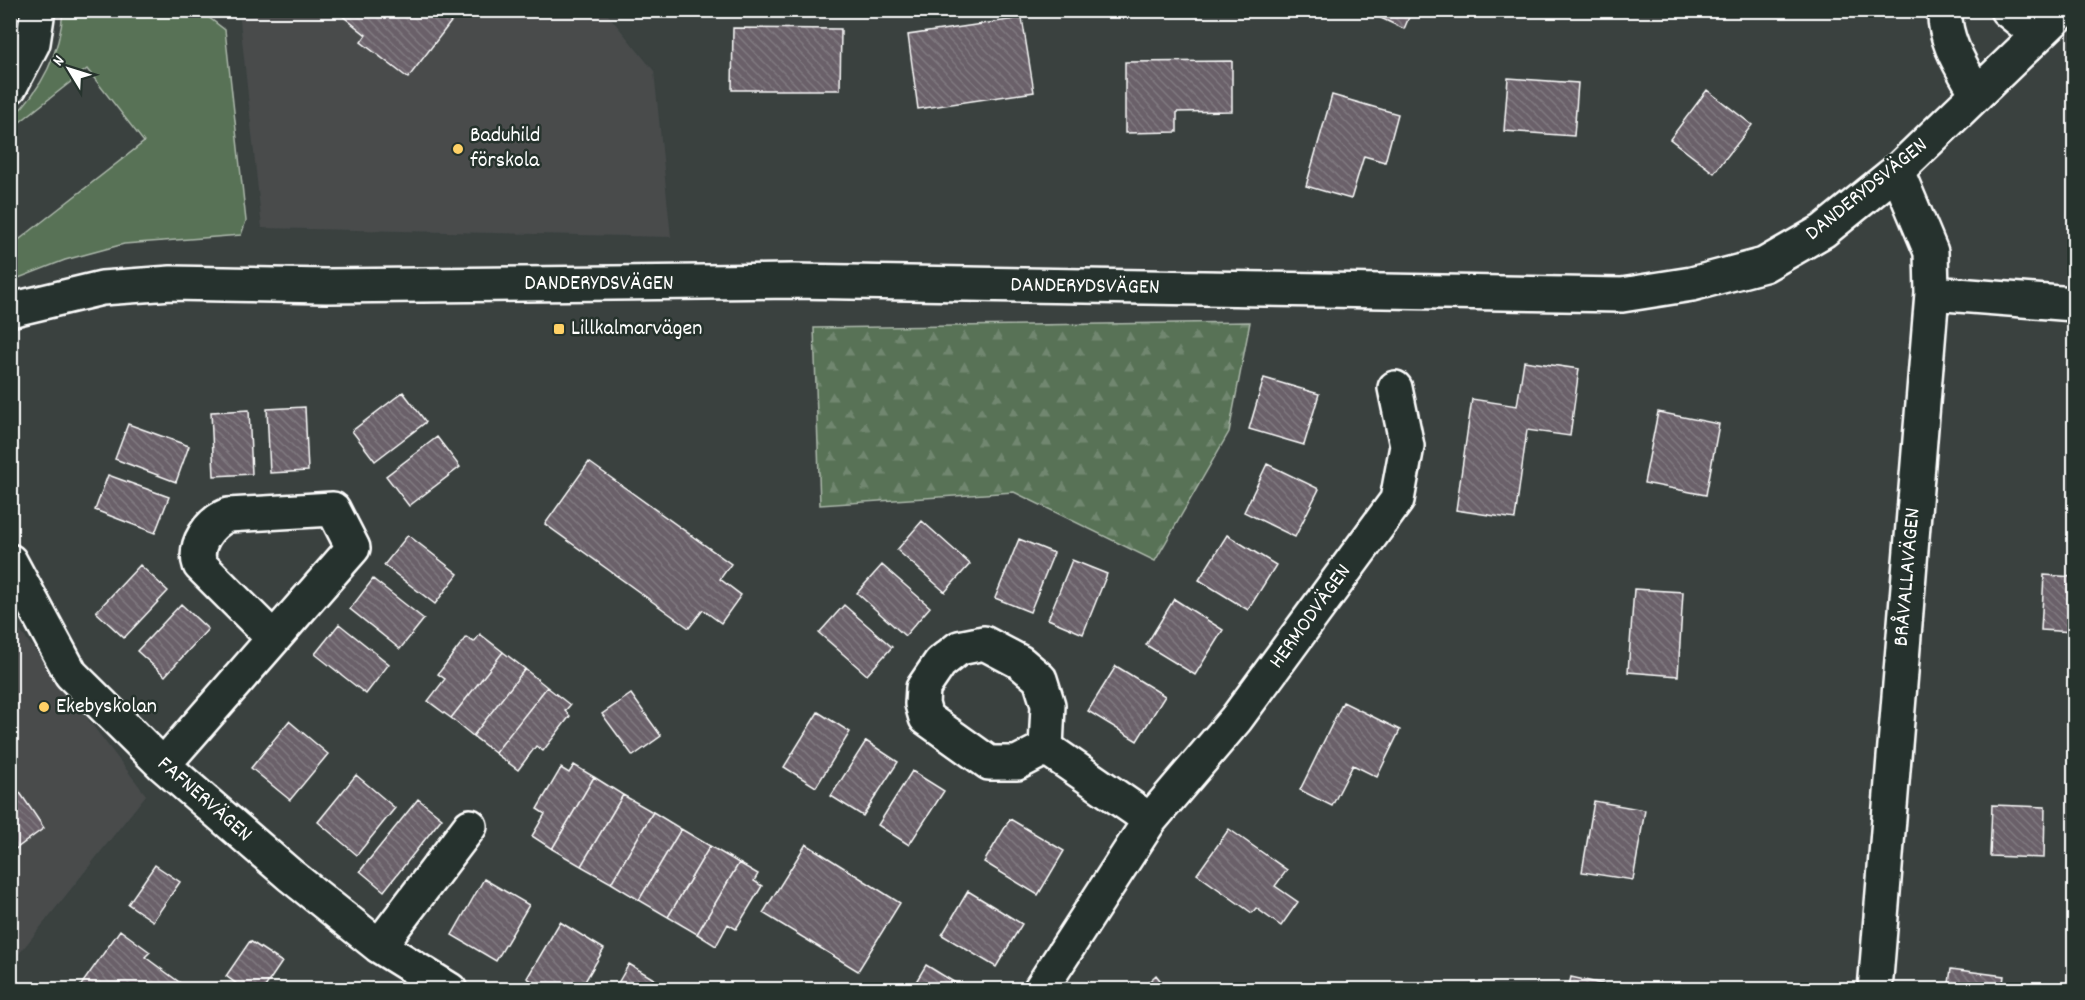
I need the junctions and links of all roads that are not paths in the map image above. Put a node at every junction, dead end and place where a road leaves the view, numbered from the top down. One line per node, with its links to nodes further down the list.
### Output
1 (38, 10): 6 (street)
2 (1945, 10): 7 (street)
3 (2007, 10): 5 (street)
4 (2064, 10): 5 (street, DANDERYDSVÄGEN)
5 (2038, 35): 7 (street, DANDERYDSVÄGEN)
6 (10, 87)
7 (1977, 94): 8 (street, DANDERYDSVÄGEN)
8 (1897, 171): 9 (street, BRÅVALLAVÄGEN); 11 (street, DANDERYDSVÄGEN)
9 (1932, 293): 10 (street); 22 (street, BRÅVALLAVÄGEN)
10 (2074, 304)
11 (10, 310)
12 (1395, 388): 17 (street, HERMODVÄGEN)
13 (10, 561): 16 (street, FAFNERVÄGEN)
14 (273, 638): 14 (street); 16 (street)
15 (1046, 748): 17 (street)
16 (163, 765): 19 (street, FAFNERVÄGEN)
17 (1150, 820): 21 (street, HERMODVÄGEN)
18 (471, 826): 19 (street)
19 (379, 946): 20 (street, FAFNERVÄGEN)
20 (450, 990)
21 (1040, 990)
22 (1875, 990)

